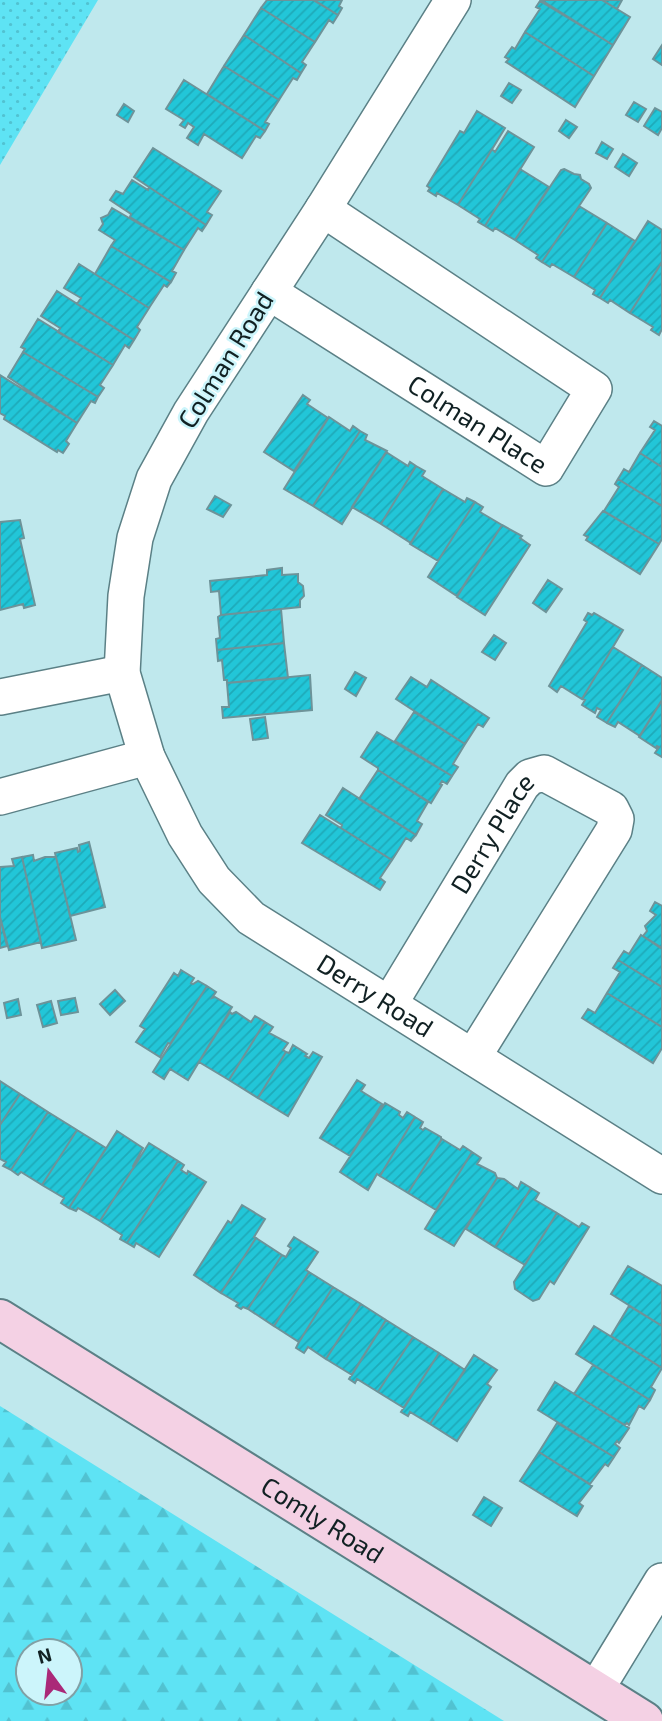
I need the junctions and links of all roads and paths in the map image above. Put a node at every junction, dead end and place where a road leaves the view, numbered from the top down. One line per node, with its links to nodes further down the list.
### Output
1 (453, 0): 2 (street, Colman Road)
2 (323, 209): 3 (street, Colman Road); 3 (street, Colman Place)
3 (269, 292): 4 (street, Colman Road)
4 (122, 673): 5 (street); 6 (street, Colman Road)
5 (0, 697)
6 (147, 757): 7 (street); 8 (street, Derry Road)
7 (0, 797)
8 (390, 1003): 9 (street, Derry Road); 9 (street, Derry Place)
9 (473, 1057): 10 (street, Derry Road)
10 (662, 1176)
11 (0, 1319): 13 (street, Comly Road)
12 (662, 1581): 13 (street)
13 (595, 1691): 14 (street, Comly Road)
14 (643, 1721)

